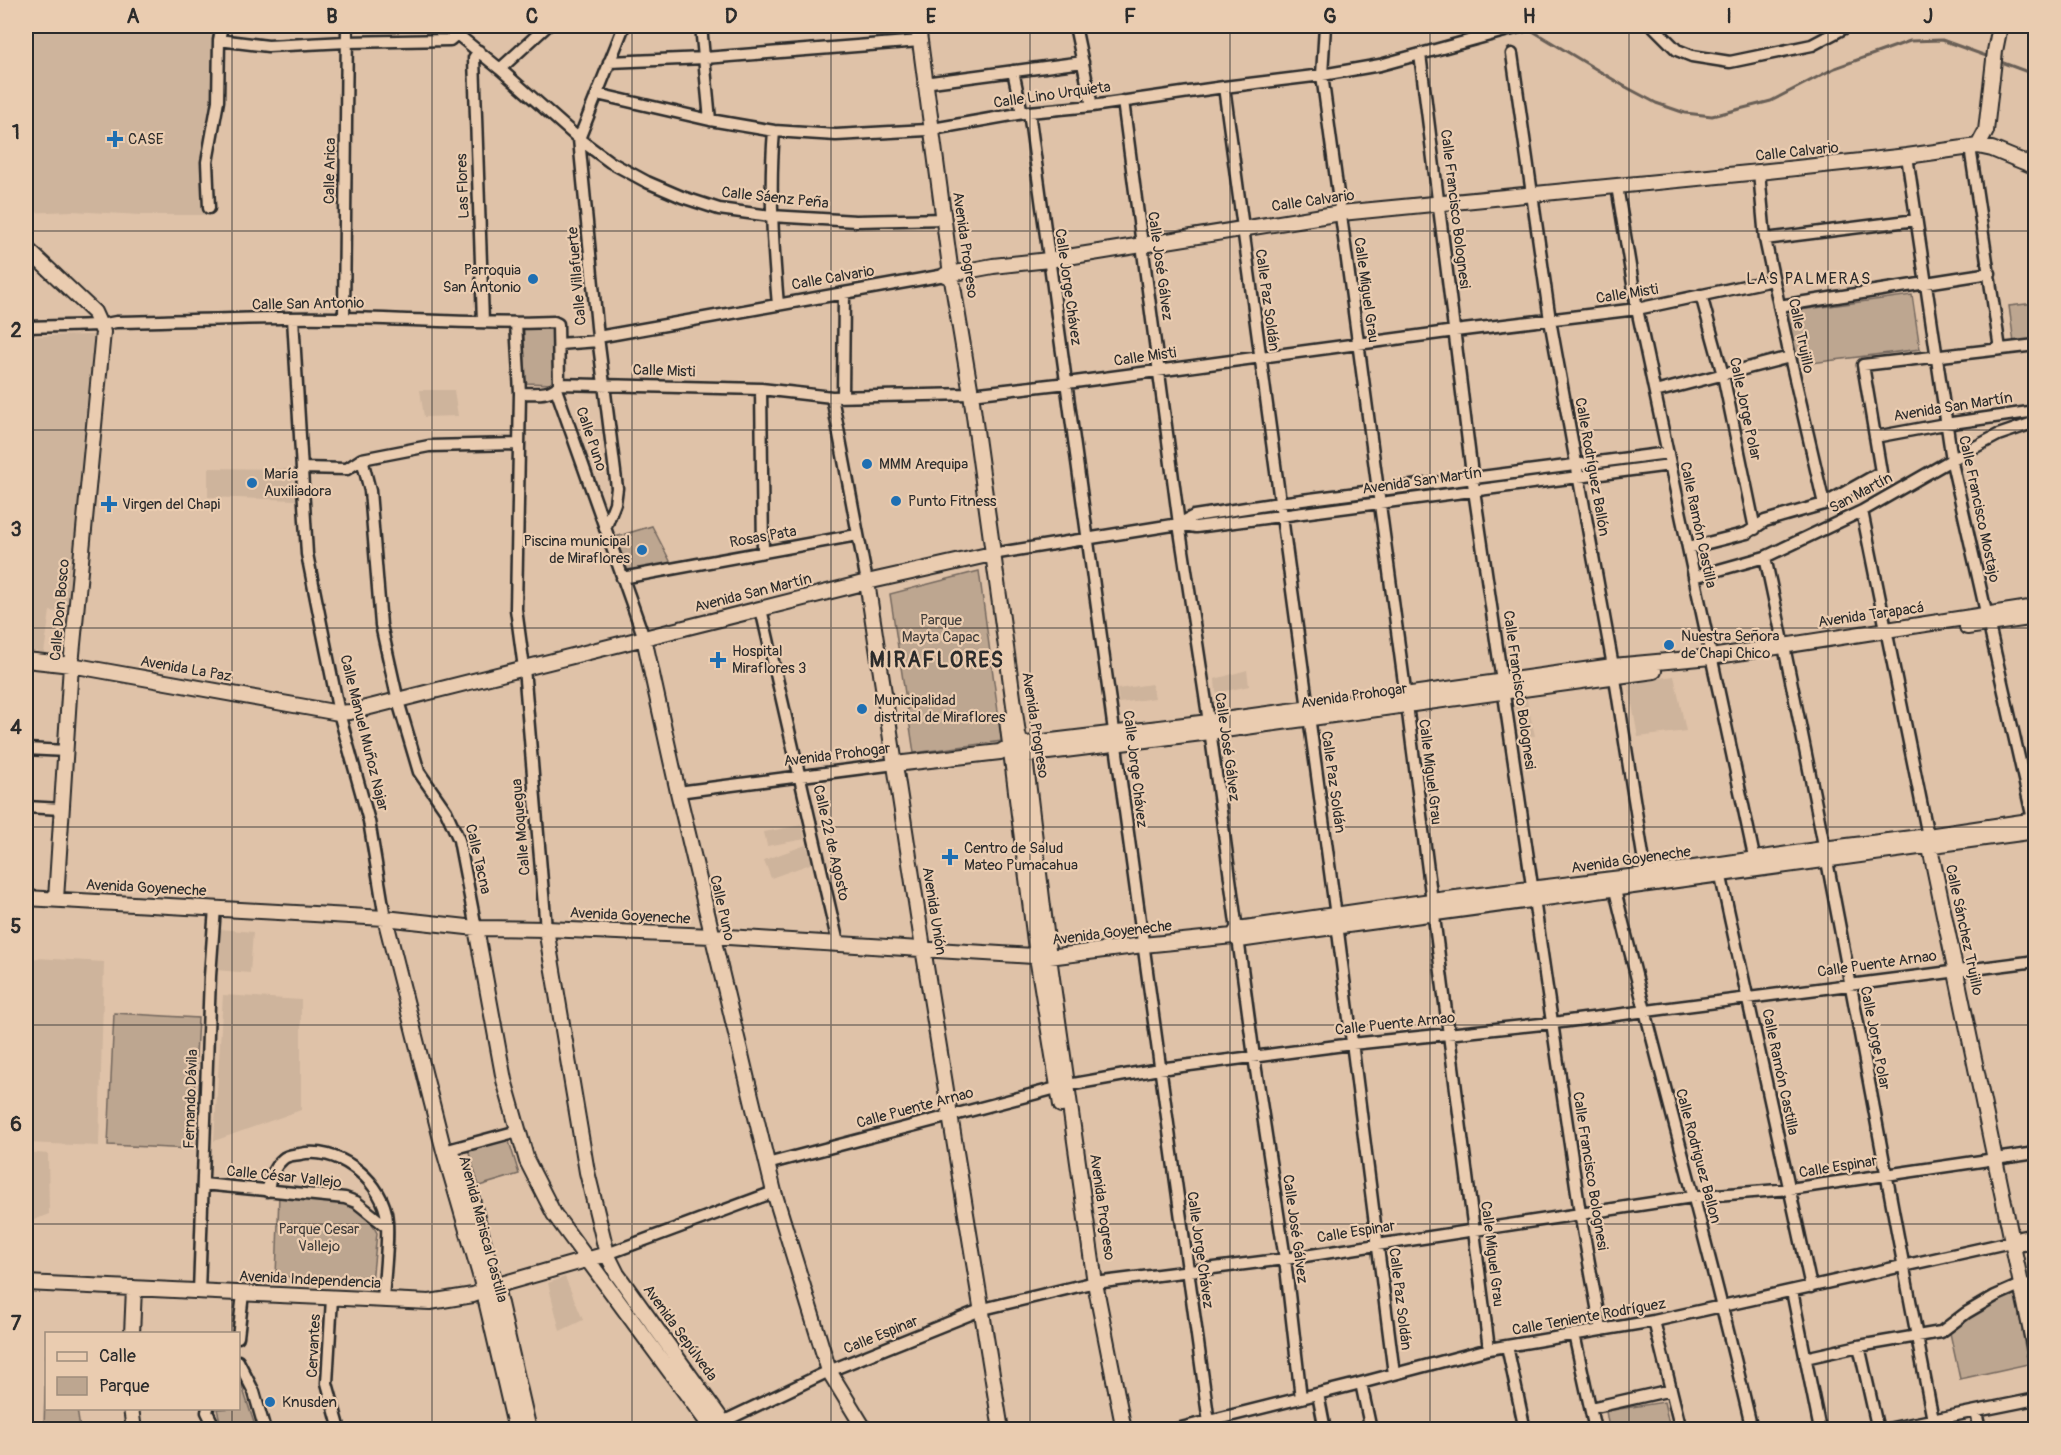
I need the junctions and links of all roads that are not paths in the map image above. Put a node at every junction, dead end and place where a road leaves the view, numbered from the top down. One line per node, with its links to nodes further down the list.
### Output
1 (222, 26): 16 (street)
2 (347, 26): 18 (street, Calle Arica)
3 (447, 26): 15 (street, Calle Sáenz Peña)
4 (547, 26): 25 (street)
5 (624, 26): 23 (street, Calle Villafuerte)
6 (701, 26): 22 (street)
7 (912, 26): 17 (street, Avenida Progreso)
8 (918, 26): 17 (street, Avenida Progreso)
9 (1075, 26): 24 (street)
10 (1325, 26): 27 (street, Calle Miguel Grau)
11 (1523, 26): 20 (street, Calle Lino Urquieta)
12 (1653, 26): 13 (street)
13 (1848, 26)
14 (2000, 26): 38 (street)
15 (458, 34): 18 (street); 19 (street, Calle Sáenz Peña)
16 (219, 40): 18 (street); 45 (street)
17 (918, 41): 22 (street); 28 (street, Avenida Progreso); 35 (street, Avenida Progreso)
18 (346, 42): 66 (street, Calle Arica)
19 (479, 51): 25 (street, Calle Sáenz Peña); 68 (street, Las Flores)
20 (1420, 54): 27 (street, Calle Lino Urquieta); 44 (street, Calle Francisco Bolognesi)
21 (1512, 54): 43 (street, Calle Rodríguez Ballón)
22 (705, 58): 23 (street); 34 (street)
23 (609, 62): 30 (street, Calle Villafuerte)
24 (1083, 62): 26 (street); 32 (street)
25 (500, 69): 37 (street, Calle Sáenz Peña)
26 (1013, 71): 28 (street); 33 (street, Calle Jorge Chávez)
27 (1322, 75): 29 (street, Calle Lino Urquieta); 46 (street, Calle Miguel Grau)
28 (924, 83): 35 (street, Avenida Progreso)
29 (1224, 87): 31 (street, Calle Lino Urquieta); 50 (street, Calle Paz Soldán)
30 (597, 94): 34 (street, Calle Lino Urquieta); 37 (street, Calle Villafuerte)
31 (1123, 101): 32 (street, Calle Lino Urquieta); 53 (street, Calle José Gálvez)
32 (1092, 106): 33 (street, Calle Lino Urquieta)
33 (1026, 112): 35 (street, Calle Lino Urquieta); 55 (street, Calle Jorge Chávez)
34 (710, 120): 36 (street, Calle Lino Urquieta)
35 (929, 130): 36 (street, Calle Lino Urquieta); 48 (street, Avenida Progreso)
36 (774, 131): 47 (street)
37 (579, 139): 47 (street, Calle Sáenz Peña); 73 (street, Calle Villafuerte)
38 (1974, 147): 39 (street, Calle Calvario); 40 (street, Calle Calvario); 56 (street)
39 (1907, 156): 41 (street, Calle Calvario); 49 (street, Calle Francisco Mostajo)
40 (2036, 167)
41 (1759, 172): 42 (street, Calle Calvario); 52 (street, Calle Trujillo)
42 (1617, 186): 43 (street, Calle Calvario); 64 (street, Calle Ramón Castilla)
43 (1533, 195): 44 (street, Calle Calvario); 67 (street, Calle Rodríguez Ballón)
44 (1438, 204): 46 (street, Calle Calvario); 72 (street, Calle Francisco Bolognesi)
45 (209, 208)
46 (1341, 213): 50 (street, Calle Calvario); 74 (street, Calle Miguel Grau)
47 (771, 216): 48 (street, Calle Sáenz Peña); 62 (street)
48 (942, 219): 57 (street, Avenida Progreso)
49 (1916, 220): 52 (street); 59 (street, Calle Francisco Mostajo)
50 (1243, 228): 53 (street, Calle Calvario); 78 (street, Calle Paz Soldán)
51 (26, 238): 70 (street, Calle Don Bosco)
52 (1765, 239): 58 (street, Calle Trujillo)
53 (1142, 244): 55 (street, Calle Calvario); 81 (street, Calle José Gálvez)
54 (26, 248): 70 (street)
55 (1049, 260): 57 (street, Calle Calvario); 83 (street, Calle Jorge Chávez)
56 (1990, 273): 59 (street); 77 (street)
57 (948, 274): 60 (street, Calle Calvario); 89 (street, Avenida Progreso)
58 (1773, 280): 61 (street, Calle Misti); 63 (street, Calle Trujillo)
59 (1925, 284): 63 (street); 79 (street, Calle Francisco Mostajo)
60 (843, 293): 62 (street, Calle Calvario); 90 (street, Avenida Unión)
61 (1701, 295): 64 (street, Calle Misti); 82 (street, Calle Jorge Polar)
62 (778, 305): 73 (street, Calle Calvario)
63 (1779, 306): 80 (street, Calle Trujillo)
64 (1637, 309): 67 (street, Calle Misti); 87 (street, Calle Ramón Castilla)
65 (293, 318): 66 (street, Calle San Antonio); 70 (street, Calle San Antonio); 100 (street, Calle Manuel Muñoz Najar)
66 (344, 318): 68 (street, Calle San Antonio)
67 (1550, 320): 72 (street, Calle Misti); 99 (street, Calle Rodríguez Ballón)
68 (483, 322): 69 (street, Calle San Antonio)
69 (516, 323): 75 (street, Calle San Antonio); 88 (street, Calle Moquegua)
70 (100, 325): 71 (street, Calle San Antonio); 131 (street, Calle Don Bosco)
71 (26, 327)
72 (1455, 331): 74 (street, Calle Misti); 102 (street, Calle Francisco Bolognesi)
73 (598, 339): 75 (street, Calle Calvario); 84 (street, Calle Villafuerte)
74 (1359, 343): 78 (street, Calle Misti); 103 (street, Calle Miguel Grau)
75 (559, 344): 85 (street, Calle Puno)
76 (2036, 345): 77 (street)
77 (2001, 349): 79 (street)
78 (1260, 356): 81 (street, Calle Misti); 105 (street, Calle Paz Soldán)
79 (1935, 356): 93 (street, Calle Francisco Mostajo); 94 (street)
80 (1790, 357): 82 (street); 107 (street, Calle Trujillo)
81 (1159, 370): 83 (street, Calle Misti); 110 (street, Calle José Gálvez)
82 (1723, 375): 87 (street); 112 (street, Calle Jorge Polar)
83 (1067, 383): 89 (street, Calle Misti); 114 (street, Calle Jorge Chávez)
84 (603, 384): 85 (street, Calle Misti); 86 (street, Calle Misti); 111 (street, Calle Villafuerte)
85 (558, 386): 88 (street, Calle Misti); 111 (street, Calle Puno)
86 (761, 389): 90 (street, Calle Misti); 116 (street)
87 (1655, 392): 97 (street, Calle Ramón Castilla)
88 (520, 393): 95 (street, Calle Moquegua)
89 (967, 394): 90 (street, Calle Misti); 117 (street, Avenida Progreso)
90 (838, 397): 113 (street, Avenida Unión)
91 (2036, 411): 93 (street, Avenida San Martín)
92 (2036, 422): 98 (street, San Martín)
93 (1945, 424): 94 (street, Avenida San Martín); 98 (street, Calle Francisco Mostajo)
94 (1875, 436): 107 (street)
95 (519, 444): 96 (street); 132 (street, Calle Moquegua)
96 (362, 459): 100 (street); 136 (street, Calle Tacna)
97 (1669, 459): 99 (street, Avenida San Martín); 101 (street, Avenida San Martín); 115 (street, Calle Ramón Castilla)
98 (1952, 460): 108 (street, San Martín); 125 (street, Calle Francisco Mostajo)
99 (1576, 465): 101 (street, Calle Rodríguez Ballón); 102 (street, Avenida San Martín)
100 (302, 468): 137 (street, Calle Manuel Muñoz Najar)
101 (1578, 477): 104 (street, Avenida San Martín); 133 (street, Calle Rodríguez Ballón)
102 (1473, 478): 103 (street, Avenida San Martín); 104 (street, Calle Francisco Bolognesi)
103 (1378, 490): 105 (street, Avenida San Martín); 106 (street, Calle Miguel Grau)
104 (1474, 490): 106 (street, Avenida San Martín); 134 (street, Calle Francisco Bolognesi)
105 (1279, 503): 109 (street, Calle Paz Soldán); 110 (street, Avenida San Martín)
106 (1380, 503): 109 (street, Avenida San Martín); 135 (street, Calle Miguel Grau)
107 (1824, 504): 112 (street)
108 (1862, 511): 118 (street, San Martín); 126 (street, Calle Sánchez Trujillo)
109 (1281, 516): 110 (street, Avenida San Martín); 138 (street, Calle Paz Soldán)
110 (1179, 524): 114 (street, Avenida San Martín); 139 (street, Calle José Gálvez)
111 (605, 529): 120 (street, Calle Puno)
112 (1755, 529): 115 (street)
113 (857, 535): 116 (street, Rosas Pata); 121 (street, Avenida Unión)
114 (1087, 537): 117 (street, Avenida San Martín); 140 (street, Calle Jorge Chávez)
115 (1688, 548): 119 (street, Calle Ramón Castilla)
116 (763, 552): 120 (street, Rosas Pata)
117 (988, 554): 121 (street, Avenida San Martín); 143 (street, Avenida Progreso)
118 (1765, 557): 119 (street, San Martín); 128 (street, Calle Jorge Polar)
119 (1694, 577): 130 (street, Calle Ramón Castilla)
120 (622, 578): 127 (street, Calle Puno)
121 (867, 582): 123 (street, Avenida San Martín); 144 (street, Avenida Unión)
122 (2036, 607): 125 (street, Avenida Tarapacá)
123 (761, 609): 127 (street, Avenida San Martín); 145 (street, Calle 22 de Agosto)
124 (2036, 617): 125 (street, Avenida Tarapacá)
125 (1988, 619): 126 (street, Avenida Tarapacá); 149 (street, Calle Francisco Mostajo)
126 (1888, 634): 128 (street, Avenida Tarapacá); 150 (street, Calle Sánchez Trujillo)
127 (644, 638): 132 (street, Avenida San Martín); 146 (street, Calle Puno)
128 (1784, 649): 130 (street, Avenida Tarapacá); 151 (street, Calle Jorge Polar)
129 (26, 660): 131 (street, Avenida La Paz)
130 (1712, 660): 133 (street, Avenida Prohogar); 152 (street, Calle Ramón Castilla)
131 (71, 665): 137 (street, Avenida La Paz); 142 (street, Calle Don Bosco)
132 (524, 668): 136 (street, Avenida San Martín); 164 (street, Calle Moquegua)
133 (1614, 671): 134 (street, Avenida Prohogar); 154 (street, Calle Rodríguez Ballón)
134 (1504, 686): 135 (street, Avenida Prohogar); 156 (street, Calle Francisco Bolognesi)
135 (1406, 700): 138 (street, Avenida Prohogar); 160 (street, Calle Miguel Grau)
136 (398, 701): 137 (street, Avenida San Martín); 163 (street, Calle Tacna)
137 (339, 713): 161 (street, Calle Manuel Muñoz Najar)
138 (1309, 713): 139 (street, Avenida Prohogar); 162 (street, Calle Paz Soldán)
139 (1210, 727): 140 (street, Avenida Prohogar); 165 (street, Calle José Gálvez)
140 (1116, 739): 143 (street, Avenida Prohogar); 168 (street, Calle Jorge Chávez)
141 (26, 749): 142 (street)
142 (66, 751): 148 (street, Calle Don Bosco)
143 (1013, 751): 144 (street, Avenida Prohogar); 170 (street, Avenida Progreso)
144 (895, 764): 145 (street, Avenida Prohogar); 169 (street, Avenida Unión)
145 (800, 775): 146 (street, Avenida Prohogar); 167 (street, Calle 22 de Agosto)
146 (678, 792): 166 (street, Calle Puno)
147 (26, 807): 148 (street)
148 (62, 809): 158 (street, Calle Don Bosco)
149 (2035, 825): 150 (street, Avenida Goyeneche)
150 (1928, 841): 151 (street, Avenida Goyeneche); 172 (street, Calle Sánchez Trujillo)
151 (1824, 854): 152 (street, Avenida Goyeneche); 173 (street, Calle Jorge Polar)
152 (1756, 864): 153 (street, Avenida Goyeneche)
153 (1720, 870): 154 (street, Avenida Goyeneche); 174 (street, Calle Ramón Castilla)
154 (1647, 880): 155 (street, Avenida Goyeneche); 156 (street, Avenida Goyeneche)
155 (1615, 890): 156 (street, Avenida Goyeneche); 175 (street, Calle Rodriguez Ballon)
156 (1532, 895): 160 (street, Avenida Goyeneche); 176 (street, Calle Francisco Bolognesi)
157 (26, 898): 158 (street, Avenida Goyeneche)
158 (56, 899): 159 (street, Avenida Goyeneche)
159 (215, 908): 161 (street, Avenida Goyeneche); 190 (street, Fernando Dávila)
160 (1432, 908): 162 (street, Avenida Goyeneche); 177 (street, Calle Miguel Grau)
161 (385, 918): 163 (street, Avenida Goyeneche); 185 (street, Calle Manuel Muñoz Najar)
162 (1337, 921): 165 (street, Avenida Goyeneche); 178 (street, Calle Paz Soldán)
163 (476, 928): 164 (street, Avenida Goyeneche); 183 (street, Calle Tacna)
164 (546, 928): 166 (street, Avenida Goyeneche); 203 (street, Calle Moquegua)
165 (1237, 935): 168 (street, Avenida Goyeneche); 179 (street, Calle José Gálvez)
166 (712, 936): 167 (street, Avenida Goyeneche); 188 (street, Calle Puno)
167 (838, 943): 169 (street, Avenida Goyeneche)
168 (1143, 945): 170 (street, Avenida Goyeneche); 180 (street, Calle Jorge Chávez)
169 (923, 948): 170 (street, Avenida Goyeneche); 182 (street, Avenida Unión)
170 (1043, 957): 181 (street, Avenida Progreso)
171 (2036, 961): 172 (street, Calle Puente Arnao)
172 (1956, 970): 173 (street, Calle Puente Arnao); 187 (street, Calle Sánchez Trujillo)
173 (1850, 985): 174 (street, Calle Puente Arnao); 189 (street, Calle Jorge Polar)
174 (1749, 998): 175 (street, Calle Puente Arnao); 191 (street, Calle Ramón Castilla)
175 (1645, 1011): 176 (street, Calle Puente Arnao); 195 (street, Calle Rodriguez Ballon)
176 (1552, 1023): 177 (street, Calle Puente Arnao); 196 (street, Calle Francisco Bolognesi)
177 (1449, 1035): 178 (street, Calle Puente Arnao); 198 (street, Calle Miguel Grau)
178 (1352, 1044): 179 (street, Calle Puente Arnao); 202 (street, Calle Paz Soldán)
179 (1254, 1057): 180 (street, Calle Puente Arnao); 204 (street, Calle José Gálvez)
180 (1159, 1069): 181 (street, Calle Puente Arnao); 207 (street, Calle Jorge Chávez)
181 (1063, 1086): 182 (street, Calle Puente Arnao); 209 (street, Avenida Progreso)
182 (951, 1116): 188 (street, Calle Puente Arnao); 221 (street, Avenida Unión)
183 (518, 1131): 184 (street); 205 (street, Calle Tacna)
184 (460, 1146): 185 (street); 193 (street)
185 (444, 1151): 193 (street, Avenida Mariscal Castilla); 214 (street, Avenida Mariscal Castilla)
186 (2036, 1154): 187 (street, Calle Espinar)
187 (1995, 1159): 189 (street, Calle Espinar); 200 (street, Calle Sánchez Trujillo)
188 (767, 1164): 194 (street, Calle Puno)
189 (1886, 1174): 191 (street, Calle Espinar); 206 (street, Calle Jorge Polar)
190 (203, 1184): 192 (street, Calle César Vallejo); 216 (street, Fernando Dávila)
191 (1790, 1189): 195 (street, Calle Espinar); 212 (street, Calle Ramón Castilla)
192 (267, 1191): 197 (street, Calle César Vallejo); 197 (street)
193 (470, 1192): 214 (street, Avenida Mariscal Castilla)
194 (774, 1192): 203 (street); 234 (street, Calle Puno)
195 (1692, 1197): 196 (street, Calle Espinar); 220 (street, Calle Rodriguez Ballon)
196 (1580, 1213): 198 (street, Calle Espinar); 223 (street, Calle Francisco Bolognesi)
197 (387, 1227): 219 (street)
198 (1475, 1230): 202 (street, Calle Espinar); 230 (street, Calle Miguel Grau)
199 (2036, 1234): 200 (street, Calle Teniente Rodríguez)
200 (2011, 1242): 201 (street, Calle Teniente Rodríguez); 206 (street, Calle Teniente Rodríguez); 211 (street, Calle Sánchez Trujillo)
201 (2036, 1242)
202 (1377, 1244): 204 (street, Calle Espinar); 235 (street, Calle Paz Soldán)
203 (607, 1254): 205 (street); 248 (street, Avenida Sepúlveda)
204 (1285, 1259): 207 (street, Calle Espinar); 239 (street, Calle José Gálvez)
205 (587, 1260): 214 (street, Avenida Independencia); 248 (street, Avenida Sepúlveda)
206 (1902, 1267): 212 (street, Calle Teniente Rodríguez); 227 (street, Calle Jorge Polar)
207 (1188, 1272): 209 (street, Calle Espinar); 247 (street, Calle Jorge Chávez)
208 (26, 1283): 213 (street, Avenida Independencia)
209 (1091, 1283): 221 (street, Calle Espinar); 258 (street, Avenida Progreso); 259 (street, Avenida Progreso)
210 (2036, 1284): 211 (street)
211 (2020, 1285): 227 (street); 231 (street, Calle Sánchez Trujillo)
212 (1811, 1287): 215 (street, Calle Teniente Rodríguez)
213 (134, 1288): 216 (street, Avenida Independencia); 224 (street)
214 (489, 1289): 219 (street, Avenida Independencia); 245 (street, Avenida Mariscal Castilla)
215 (1792, 1291): 220 (street, Calle Teniente Rodríguez); 232 (street)
216 (199, 1292): 217 (street, Avenida Independencia)
217 (243, 1294): 218 (street, Avenida Independencia); 225 (street)
218 (332, 1298): 219 (street, Avenida Independencia); 253 (street, Cervantes)
219 (383, 1300)
220 (1723, 1306): 222 (street, Calle Teniente Rodríguez); 266 (street, Calle Rodriguez Ballon)
221 (983, 1309): 234 (street, Calle Espinar); 257 (street, Avenida Unión)
222 (1654, 1321): 223 (street, Calle Teniente Rodríguez); 237 (street)
223 (1601, 1329): 226 (street, Calle Teniente Rodríguez)
224 (132, 1332)
225 (239, 1332)
226 (1574, 1334): 228 (street, Calle Teniente Rodríguez); 241 (street)
227 (1916, 1336): 229 (street); 246 (street, Calle Jorge Polar)
228 (1507, 1346): 230 (street, Calle Teniente Rodríguez); 263 (street)
229 (1859, 1346): 232 (street); 268 (street)
230 (1489, 1349): 235 (street, Calle Teniente Rodríguez)
231 (2036, 1356)
232 (1806, 1358): 267 (street)
233 (240, 1365): 252 (street)
234 (829, 1371): 248 (street, Calle Espinar); 256 (street, Calle Puno)
235 (1394, 1374): 236 (street, Calle Teniente Rodríguez)
236 (1361, 1383): 238 (street, Calle Teniente Rodríguez); 262 (street)
237 (1671, 1390): 241 (street); 265 (street)
238 (1318, 1394): 239 (street, Calle Teniente Rodríguez); 261 (street)
239 (1301, 1398): 247 (street, Calle Teniente Rodríguez)
240 (2036, 1399): 244 (street)
241 (1590, 1408): 264 (street)
242 (131, 1410): 250 (street)
243 (208, 1410): 251 (street)
244 (1976, 1412): 246 (street); 269 (street)
245 (519, 1414): 254 (street, Avenida Mariscal Castilla); 255 (street, Avenida Mariscal Castilla)
246 (1932, 1420): 249 (street)
247 (1209, 1425): 260 (street, Calle Teniente Rodríguez)
248 (717, 1427)
249 (1913, 1427): 268 (street)
250 (134, 1430)
251 (216, 1430)
252 (265, 1430)
253 (340, 1430)
254 (516, 1430)
255 (529, 1430)
256 (865, 1430)
257 (1001, 1430)
258 (1115, 1430)
259 (1124, 1430)
260 (1173, 1430)
261 (1325, 1430)
262 (1371, 1430)
263 (1526, 1430)
264 (1595, 1430)
265 (1681, 1430)
266 (1752, 1430)
267 (1820, 1430)
268 (1880, 1430)
269 (1980, 1430)

